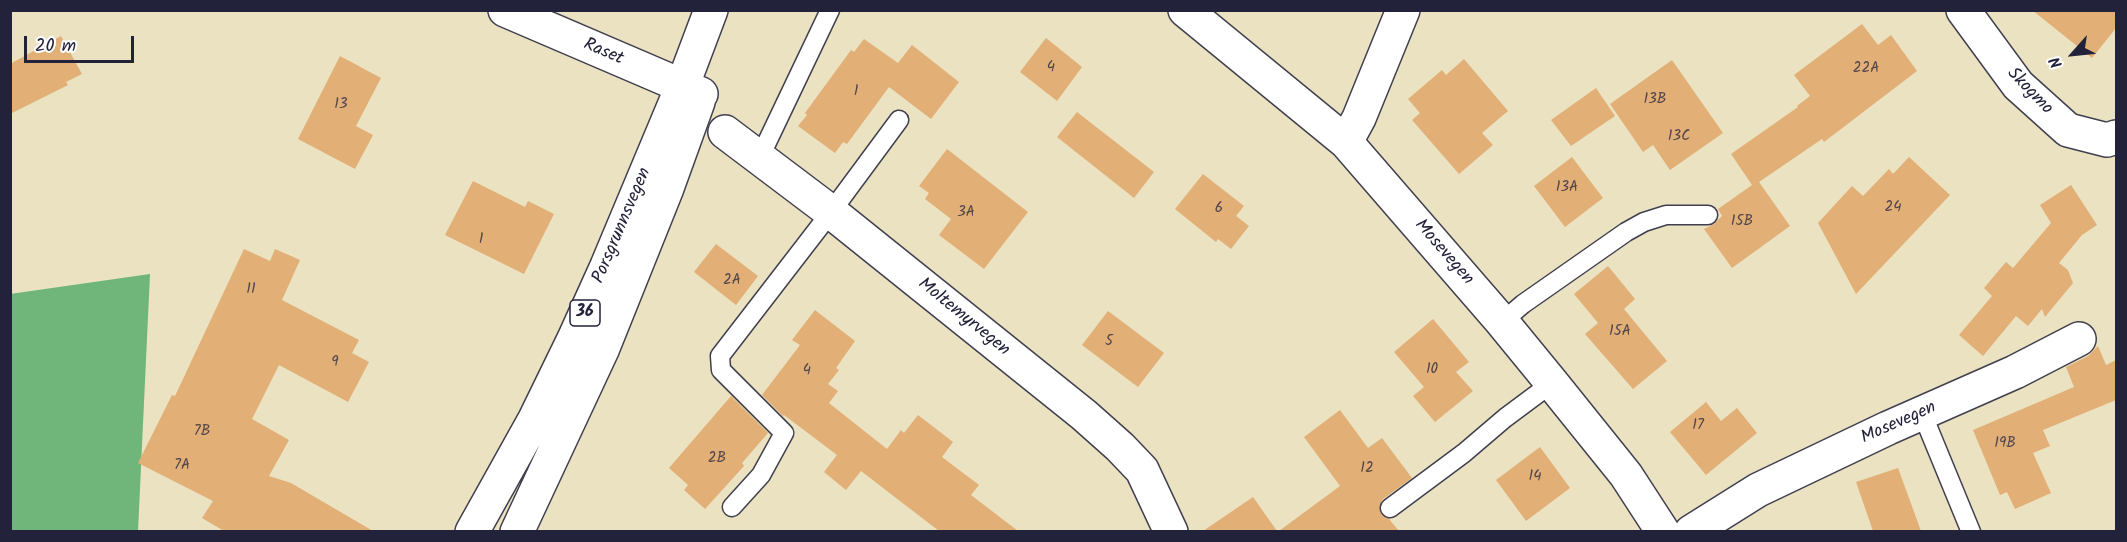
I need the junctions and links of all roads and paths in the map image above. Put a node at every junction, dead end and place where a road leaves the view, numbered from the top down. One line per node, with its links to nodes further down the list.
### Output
1 (505, 10): 8 (main road, Raset)
2 (711, 10): 9 (main road, Porsgrunnsvegen / 36)
3 (733, 10): 9 (main road, Porsgrunnsvegen / 36)
4 (830, 10): 14 (lane)
5 (1185, 10): 13 (main road, Mosevegen)
6 (1403, 10): 13 (main road)
7 (1963, 10): 12 (main road, Skogmo)
8 (545, 19): 9 (main road, Raset)
9 (691, 90): 23 (main road, Porsgrunnsvegen / 36); 24 (main road, Porsgrunnsvegen / 36)
10 (898, 120): 15 (lane)
11 (725, 132): 14 (main road, Moltemyrvegen)
12 (2116, 137)
13 (1346, 142): 17 (main road, Mosevegen)
14 (759, 159): 15 (main road, Moltemyrvegen)
15 (831, 213): 21 (lane); 25 (main road, Moltemyrvegen)
16 (1708, 214): 17 (lane)
17 (1502, 322): 19 (main road, Mosevegen)
18 (2079, 339): 20 (main road, Mosevegen)
19 (1552, 383): 22 (lane); 26 (main road, Mosevegen)
20 (1922, 413): 27 (main road, Mosevegen); 28 (lane)
21 (732, 507)
22 (1390, 508)
23 (472, 531)
24 (517, 531)
25 (1170, 531)
26 (1663, 531)
27 (1691, 531)
28 (1971, 531)

